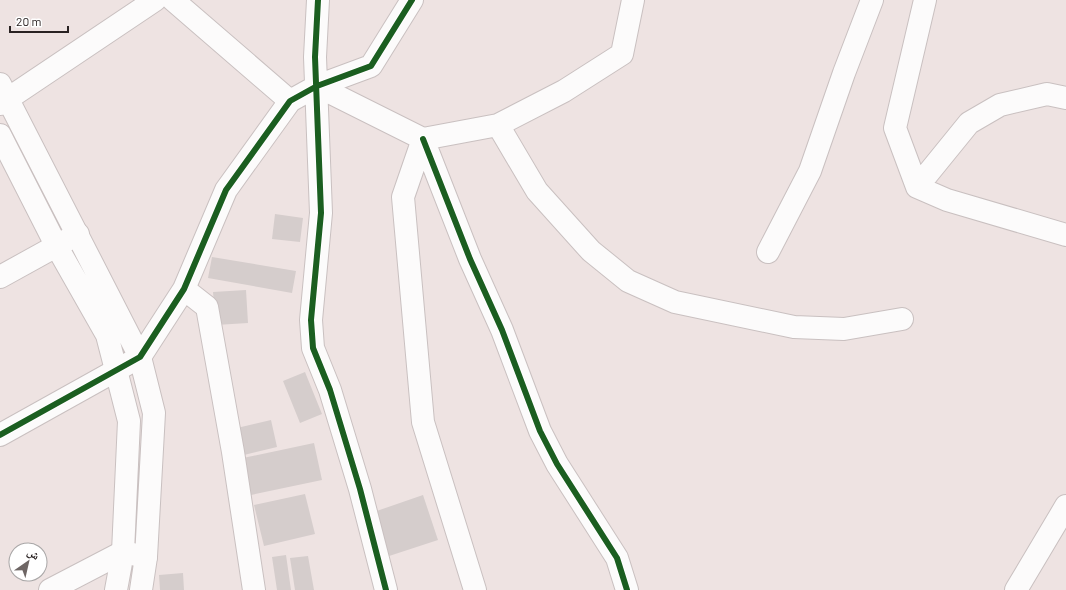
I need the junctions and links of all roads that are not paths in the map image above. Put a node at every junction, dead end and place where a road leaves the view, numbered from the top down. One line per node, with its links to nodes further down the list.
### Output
1 (154, 0): 9 (street)
2 (173, 0): 11 (street)
3 (318, 0): 8 (street)
4 (412, 0): 8 (street)
5 (633, 0): 12 (street)
6 (872, 0): 19 (street)
7 (924, 0): 15 (street)
8 (317, 86): 11 (street); 14 (street); 33 (street)
9 (3, 96): 16 (street)
10 (1066, 98): 15 (street)
11 (290, 101): 21 (street)
12 (498, 124): 14 (street); 22 (street)
13 (0, 135): 18 (street)
14 (423, 139): 34 (street); 35 (street)
15 (916, 187): 17 (street)
16 (78, 234): 18 (street); 23 (street)
17 (1066, 235)
18 (57, 247): 20 (street); 24 (street)
19 (768, 252)
20 (0, 277)
21 (184, 290): 23 (street); 32 (street)
22 (902, 319)
23 (140, 357): 24 (street); 28 (street)
24 (116, 370): 25 (street); 27 (street)
25 (0, 435)
26 (1066, 506): 36 (street)
27 (123, 552): 28 (street); 29 (street); 30 (street)
28 (146, 557): 31 (street)
29 (50, 590)
30 (116, 590)
31 (141, 590)
32 (254, 590)
33 (386, 590)
34 (475, 590)
35 (627, 590)
36 (1016, 590)

